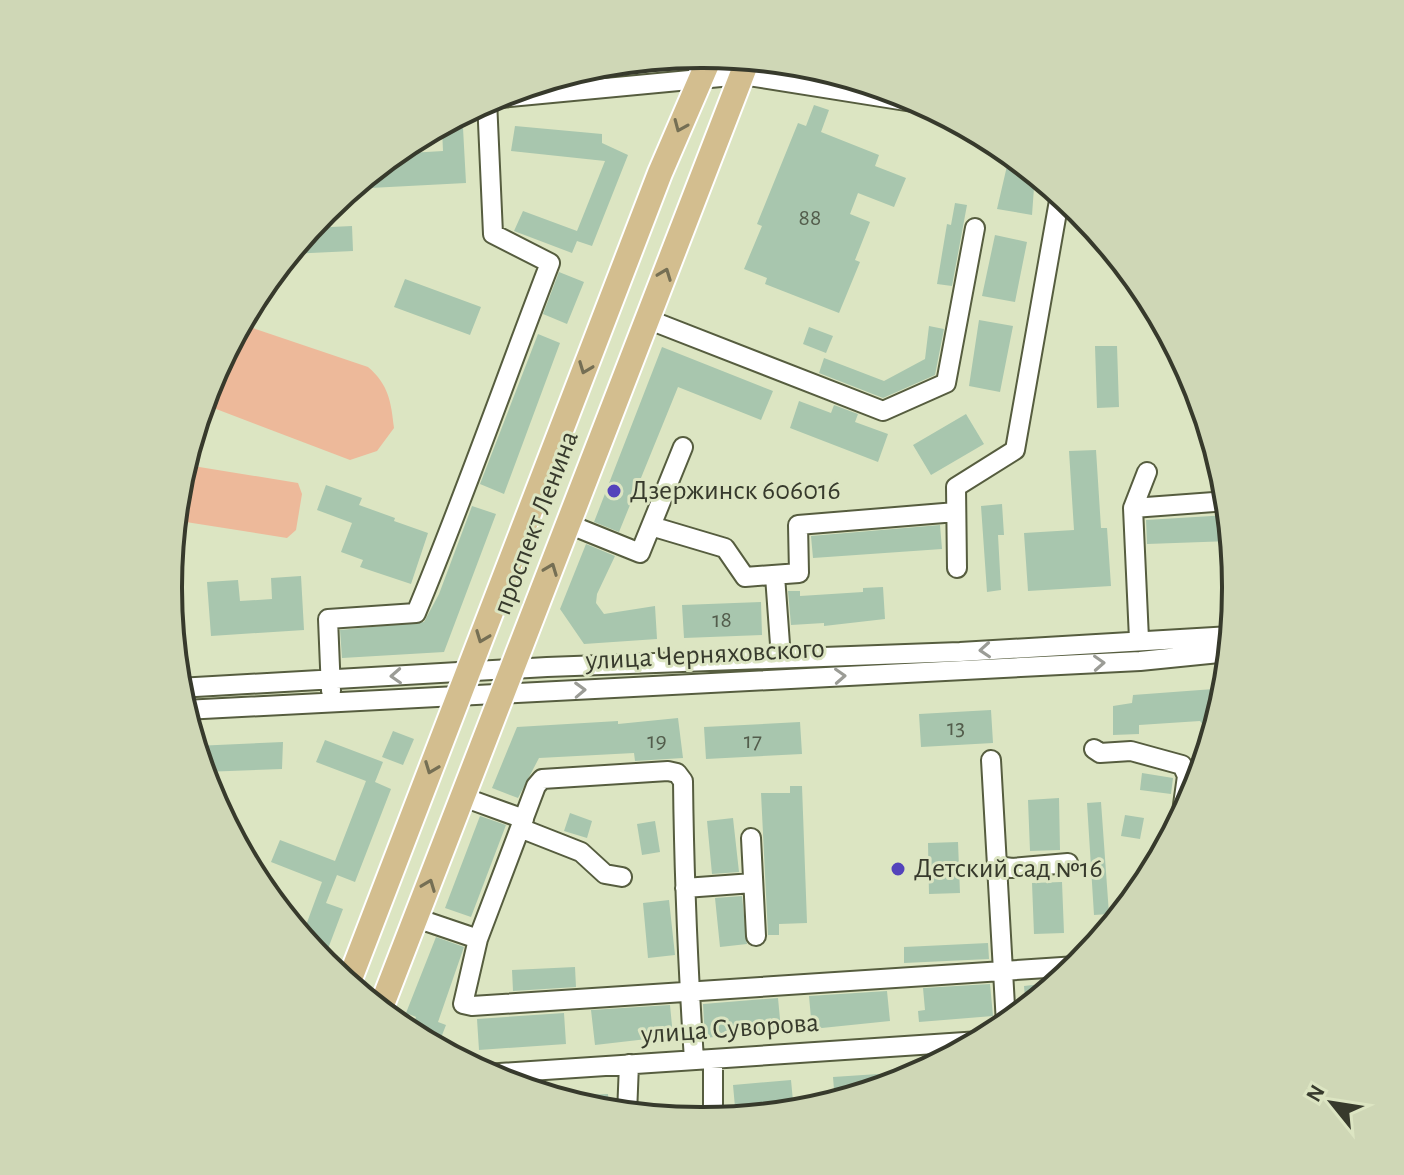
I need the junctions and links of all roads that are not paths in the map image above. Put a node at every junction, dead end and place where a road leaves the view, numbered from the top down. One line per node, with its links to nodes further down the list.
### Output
1 (705, 68): 5 (main road, проспект Ленина)
2 (737, 69): 5 (street)
3 (744, 70): 11 (main road, проспект Ленина, one-way to 3)
4 (769, 72): 6 (street)
5 (699, 80): 7 (street); 26 (main road, проспект Ленина, one-way to 26)
6 (828, 84)
7 (559, 89)
8 (489, 114): 27 (street)
9 (1061, 213): 16 (street)
10 (975, 228): 11 (street)
11 (647, 319): 17 (main road, проспект Ленина)
12 (683, 447): 18 (street)
13 (1147, 472): 15 (street)
14 (1214, 502): 15 (street)
15 (1133, 508): 22 (street)
16 (956, 512): 19 (street); 20 (street)
17 (568, 524): 18 (street); 25 (main road, проспект Ленина, one-way to 17)
18 (651, 526): 20 (street)
19 (957, 568)
20 (775, 576): 24 (street)
21 (1219, 636): 22 (street)
22 (1139, 639): 24 (street, one-way to 24)
23 (1217, 653): 29 (street, улица Черняховского, one-way to 23)
24 (781, 658): 25 (street)
25 (511, 669): 26 (street); 29 (main road, проспект Ленина)
26 (469, 672): 27 (street, one-way to 27); 30 (main road, проспект Ленина)
27 (331, 680): 28 (street); 31 (street)
28 (192, 687)
29 (502, 694): 30 (street, улица Черняховского); 36 (main road, проспект Ленина)
30 (459, 695): 31 (street, улица Черняховского); 49 (main road, проспект Ленина, one-way to 49)
31 (331, 702): 32 (street, улица Черняховского)
32 (197, 709)
33 (1094, 749): 35 (street)
34 (991, 760): 40 (street)
35 (1186, 774)
36 (463, 797): 37 (street); 44 (main road, проспект Ленина, one-way to 36)
37 (522, 824): 41 (street); 43 (street); 46 (street)
38 (751, 838): 42 (street)
39 (1068, 863): 40 (street)
40 (997, 866): 48 (street)
41 (622, 877)
42 (753, 883): 43 (street); 45 (street)
43 (685, 888): 50 (street)
44 (416, 918): 46 (street); 51 (main road, проспект Ленина)
45 (756, 936)
46 (478, 939): 50 (street)
47 (1056, 967): 48 (street)
48 (1003, 971): 50 (street); 52 (street)
49 (353, 972)
50 (689, 990): 55 (street)
51 (384, 999)
52 (1005, 1009)
53 (951, 1043): 54 (street, улица Суворова)
54 (713, 1059): 55 (street, улица Суворова); 59 (street)
55 (694, 1060): 56 (street, улица Суворова)
56 (629, 1064): 57 (street, улица Суворова); 58 (street)
57 (516, 1072)
58 (627, 1102)
59 (713, 1107)

